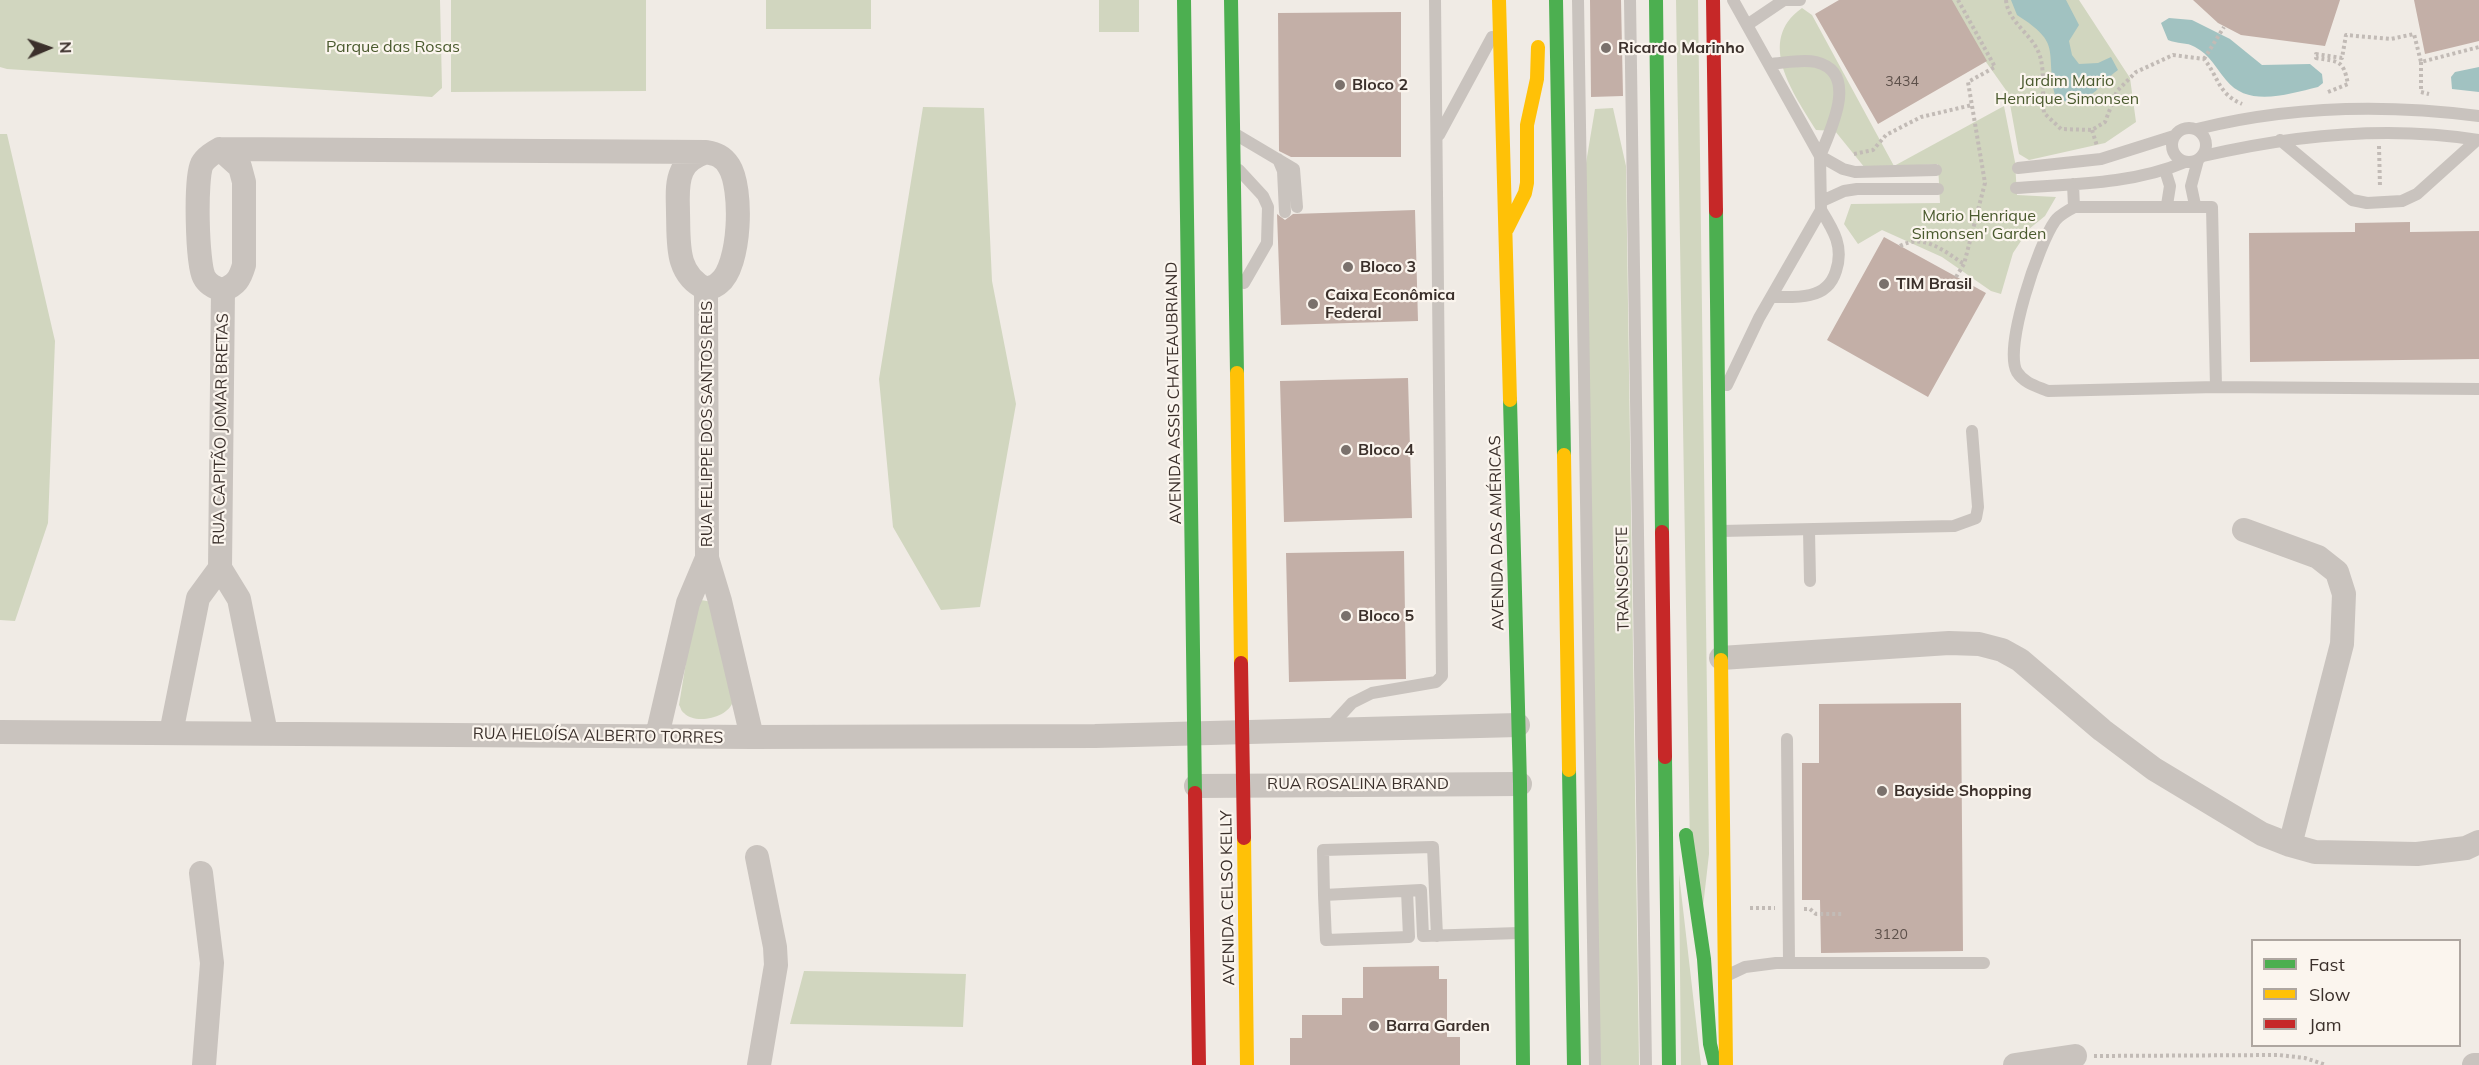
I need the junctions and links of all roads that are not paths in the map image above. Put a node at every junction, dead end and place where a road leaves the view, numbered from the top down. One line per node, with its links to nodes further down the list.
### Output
1 (1184, 0): 60 (main road, AVENIDA ASSIS CHATEAUBRIAND)
2 (1231, 0): 22 (main road)
3 (1435, 0): 24 (lane)
4 (1499, 0): 15 (main road, AVENIDA DAS AMÉRICAS)
5 (1555, 0): 46 (main road); 99 (main road)
6 (1578, 0): 19 (lane)
7 (1586, 0): 19 (lane)
8 (1625, 0): 18 (lane, TRANSOESTE)
9 (1630, 0): 18 (lane, TRANSOESTE)
10 (1656, 0): 73 (main road)
11 (1713, 0): 53 (main road)
12 (1733, 0): 16 (lane)
13 (1784, 0): 14 (lane); 16 (lane)
14 (1801, 0)
15 (1500, 22): 24 (lane); 46 (main road, AVENIDA DAS AMÉRICAS)
16 (1747, 25): 17 (lane)
17 (1769, 64): 29 (lane); 29 (lane)
18 (1633, 92): 101 (lane, TRANSOESTE)
19 (1581, 105): 100 (lane)
20 (2479, 116): 21 (lane)
21 (2197, 129): 23 (lane); 30 (lane)
22 (1233, 133): 31 (lane); 33 (main road)
23 (2174, 136): 32 (lane); 34 (lane)
24 (1437, 138): 67 (lane)
25 (2280, 140): 26 (lane); 26 (lane); 30 (lane)
26 (2478, 140)
27 (220, 149): 28 (street); 48 (street, RUA CAPITÃO JOMAR BRETAS); 48 (street, RUA CAPITÃO JOMAR BRETAS)
28 (706, 152): 47 (street, RUA FELIPPE DOS SANTOS REIS); 47 (street, RUA FELIPPE DOS SANTOS REIS)
29 (1820, 156): 35 (lane); 40 (lane)
30 (2201, 158): 32 (lane); 41 (lane)
31 (1278, 159): 43 (lane); 45 (lane)
32 (2185, 162): 36 (lane)
33 (1233, 165): 49 (main road); 49 (lane)
34 (2018, 168)
35 (1936, 170)
36 (2165, 170): 37 (lane); 42 (lane)
37 (2073, 184): 38 (lane); 44 (lane)
38 (2016, 188)
39 (1938, 189): 40 (lane)
40 (1821, 205): 50 (lane); 50 (lane)
41 (2195, 205): 42 (lane); 51 (lane)
42 (2167, 206): 44 (lane)
43 (1297, 207)
44 (2074, 207): 51 (lane)
45 (1285, 212)
46 (1507, 229): 66 (main road, AVENIDA DAS AMÉRICAS)
47 (706, 290): 58 (street, RUA FELIPPE DOS SANTOS REIS)
48 (223, 291): 59 (street, RUA CAPITÃO JOMAR BRETAS)
49 (1236, 297): 61 (main road)
50 (1772, 297): 53 (lane)
51 (2216, 387): 52 (lane)
52 (2479, 389)
53 (1719, 402): 57 (main road)
54 (1972, 431): 55 (lane)
55 (1809, 530): 57 (lane); 62 (lane)
56 (2244, 530): 83 (street)
57 (1720, 531): 65 (main road)
58 (707, 558): 74 (street, RUA FELIPPE DOS SANTOS REIS); 75 (street, RUA FELIPPE DOS SANTOS REIS)
59 (220, 568): 70 (street, RUA CAPITÃO JOMAR BRETAS); 71 (street, RUA CAPITÃO JOMAR BRETAS)
60 (1194, 573): 64 (main road); 72 (main road, AVENIDA ASSIS CHATEAUBRIAND)
61 (1240, 573): 63 (main road); 68 (main road)
62 (1810, 581)
63 (1227, 587)
64 (1209, 588)
65 (1721, 658): 83 (street); 92 (main road)
66 (1518, 725): 67 (street); 78 (main road, AVENIDA DAS AMÉRICAS)
67 (1328, 729): 68 (street)
68 (1243, 731): 72 (street); 79 (main road, AVENIDA CELSO KELLY)
69 (0, 732): 70 (street, RUA HELOÍSA ALBERTO TORRES)
70 (171, 733): 71 (street, RUA HELOÍSA ALBERTO TORRES)
71 (266, 733): 74 (street, RUA HELOÍSA ALBERTO TORRES)
72 (1196, 733): 75 (street, RUA HELOÍSA ALBERTO TORRES); 80 (main road, AVENIDA ASSIS CHATEAUBRIAND)
73 (1665, 734): 77 (main road); 102 (main road)
74 (657, 736): 75 (street, RUA HELOÍSA ALBERTO TORRES)
75 (752, 737)
76 (1787, 739): 90 (lane)
77 (1680, 775)
78 (1520, 784): 79 (street, RUA ROSALINA BRAND); 88 (main road, AVENIDA DAS AMÉRICAS)
79 (1243, 785): 80 (street, RUA ROSALINA BRAND); 97 (main road, AVENIDA CELSO KELLY)
80 (1196, 786): 96 (main road, AVENIDA CELSO KELLY)
81 (1685, 819): 103 (main road)
82 (2479, 842): 83 (street)
83 (2289, 845)
84 (757, 858): 95 (street)
85 (201, 873): 94 (street)
86 (1407, 891): 87 (lane); 87 (lane); 89 (lane)
87 (1324, 895): 89 (lane)
88 (1520, 933): 89 (lane); 98 (main road, AVENIDA DAS AMÉRICAS)
89 (1437, 936)
90 (1789, 963): 91 (lane); 92 (lane)
91 (1984, 963)
92 (1725, 977): 104 (main road)
93 (2075, 1056): 105 (street)
94 (204, 1065)
95 (759, 1065)
96 (1199, 1065)
97 (1247, 1065)
98 (1523, 1065)
99 (1574, 1065)
100 (1595, 1065)
101 (1646, 1065)
102 (1669, 1065)
103 (1714, 1065)
104 (1726, 1065)
105 (2014, 1065)
106 (2474, 1065): 107 (street)
107 (2479, 1065)

